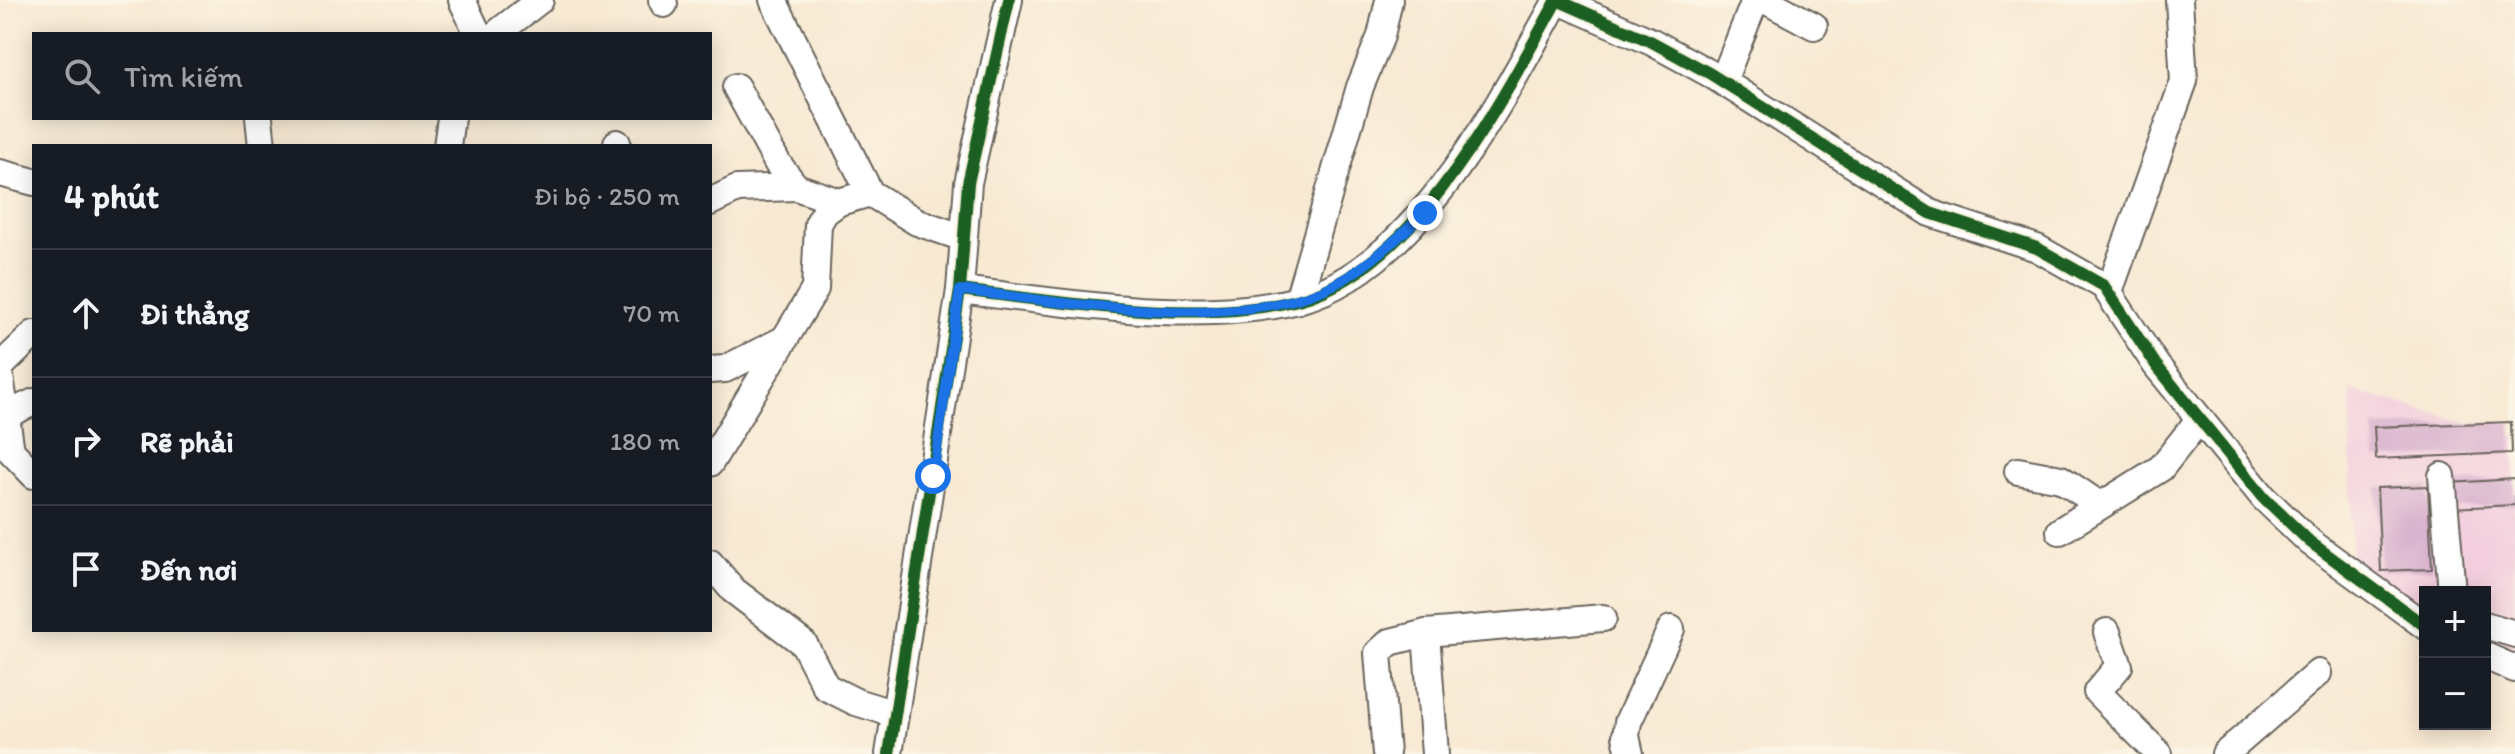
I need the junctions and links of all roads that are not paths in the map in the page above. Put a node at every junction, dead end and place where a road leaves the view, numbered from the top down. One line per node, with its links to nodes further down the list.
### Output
1 (462, 0): 11 (street)
2 (540, 0): 12 (street)
3 (773, 0): 22 (street)
4 (1009, 0): 25 (street)
5 (1389, 0): 28 (street)
6 (1557, 0): 13 (street); 28 (street)
7 (1759, 0): 13 (street)
8 (1765, 0): 10 (street)
9 (2179, 0): 27 (street)
10 (1814, 26)
11 (477, 32)
12 (499, 32)
13 (1723, 81): 27 (street)
14 (736, 87): 21 (street)
15 (259, 120): 17 (street)
16 (451, 120): 18 (street)
17 (262, 144)
18 (447, 144)
19 (0, 173): 20 (street)
20 (32, 181)
21 (796, 187): 23 (street); 24 (street)
22 (870, 193): 24 (street); 25 (street)
23 (712, 201)
24 (839, 202): 30 (street)
25 (961, 237): 26 (street)
26 (960, 290): 28 (street); 55 (street)
27 (2109, 292): 36 (street)
28 (1298, 300)
29 (32, 336): 31 (street)
30 (783, 340): 32 (street); 37 (street)
31 (0, 367)
32 (712, 370)
33 (0, 376): 35 (street)
34 (32, 403): 35 (street)
35 (5, 420): 39 (street)
36 (2198, 421): 41 (street); 46 (street)
37 (712, 460)
38 (2018, 471): 41 (street)
39 (32, 473)
40 (2442, 476): 44 (street)
41 (2098, 504): 42 (street)
42 (2060, 531)
43 (712, 569): 55 (street)
44 (2451, 586)
45 (1603, 618): 50 (street)
46 (2419, 622)
47 (2491, 627): 51 (street)
48 (1671, 629): 59 (street)
49 (2107, 632): 60 (street)
50 (1426, 633): 57 (street); 58 (street)
51 (2515, 634)
52 (2490, 658): 53 (street)
53 (2515, 669)
54 (2318, 673): 61 (street)
55 (895, 714): 56 (street)
56 (889, 754)
57 (1386, 754)
58 (1435, 754)
59 (1630, 754)
60 (2159, 754)
61 (2225, 754)

